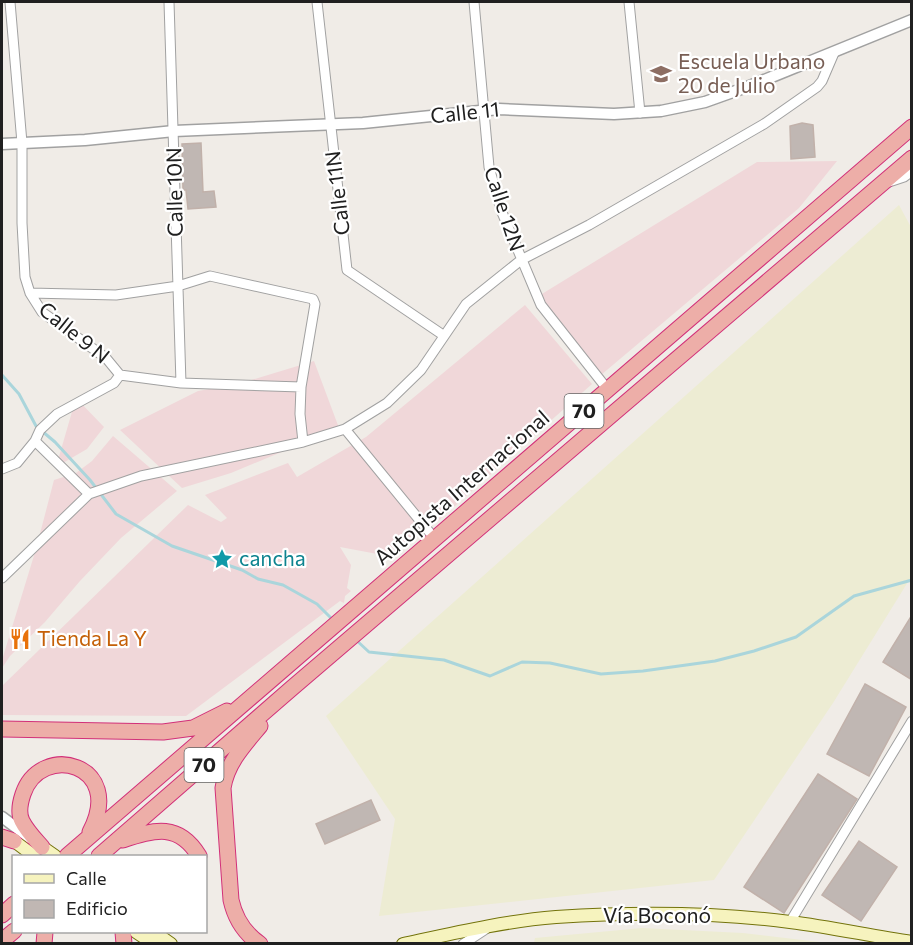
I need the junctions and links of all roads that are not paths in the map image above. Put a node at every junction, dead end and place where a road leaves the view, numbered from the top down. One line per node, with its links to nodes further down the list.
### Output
1 (10, 2): 13 (street, Calle 9 N)
2 (169, 2): 12 (street, Calle 10N)
3 (317, 2): 10 (street, Calle 11N)
4 (474, 2): 8 (street, Calle 12N)
5 (629, 2): 9 (street)
6 (912, 20): 7 (street, Calle 11)
7 (834, 52): 9 (street, Calle 11); 18 (street)
8 (483, 110): 9 (street, Calle 11); 10 (street, Calle 11); 18 (street, Calle 12N)
9 (640, 113)
10 (330, 124): 12 (street, Calle 11); 21 (street, Calle 11N)
11 (912, 128): 25 (highway, Autopista Internacional / 70)
12 (174, 131): 13 (street, Calle 11); 19 (street, Calle 10N)
13 (22, 143): 14 (street, Calle 11); 20 (street, Calle 9 N)
14 (2, 144)
15 (912, 158): 17 (highway, Autopista Internacional / 70)
16 (912, 171): 17 (street)
17 (881, 185): 33 (highway, Autopista Internacional / 70)
18 (520, 260): 21 (street); 25 (street, Calle 12N)
19 (178, 286): 20 (street); 23 (street, Calle 10N); 24 (street)
20 (30, 293): 22 (street, Calle 9 N)
21 (443, 335): 26 (street)
22 (120, 375): 23 (street, Calle 9 N); 27 (street)
23 (180, 383): 24 (street, Calle 9 N)
24 (301, 387): 28 (street)
25 (608, 390): 31 (highway, Autopista Internacional / 70)
26 (345, 429): 28 (street); 31 (street)
27 (35, 441): 29 (street); 30 (street)
28 (303, 442): 30 (street)
29 (2, 469)
30 (89, 494): 32 (street)
31 (435, 539): 34 (highway, Autopista Internacional / 70)
32 (2, 578)
33 (292, 688): 40 (highway, Autopista Internacional / 70); 51 (highway)
34 (256, 694): 36 (highway); 39 (highway, Autopista Internacional / 70)
35 (912, 721): 44 (street)
36 (2, 729)
37 (2, 817): 41 (street)
38 (6, 837): 41 (main road)
39 (85, 841): 41 (highway); 42 (highway, Autopista Internacional / 70)
40 (107, 849): 43 (highway)
41 (38, 852)
42 (69, 855)
43 (199, 855)
44 (790, 922): 45 (main road, Vía Boconó); 48 (main road, Vía Boconó)
45 (492, 925): 52 (main road, Vía Boconó); 53 (street)
46 (138, 933): 49 (main road)
47 (155, 933): 50 (main road)
48 (912, 942)
49 (154, 944)
50 (171, 944)
51 (260, 944)
52 (403, 944)
53 (463, 944)

